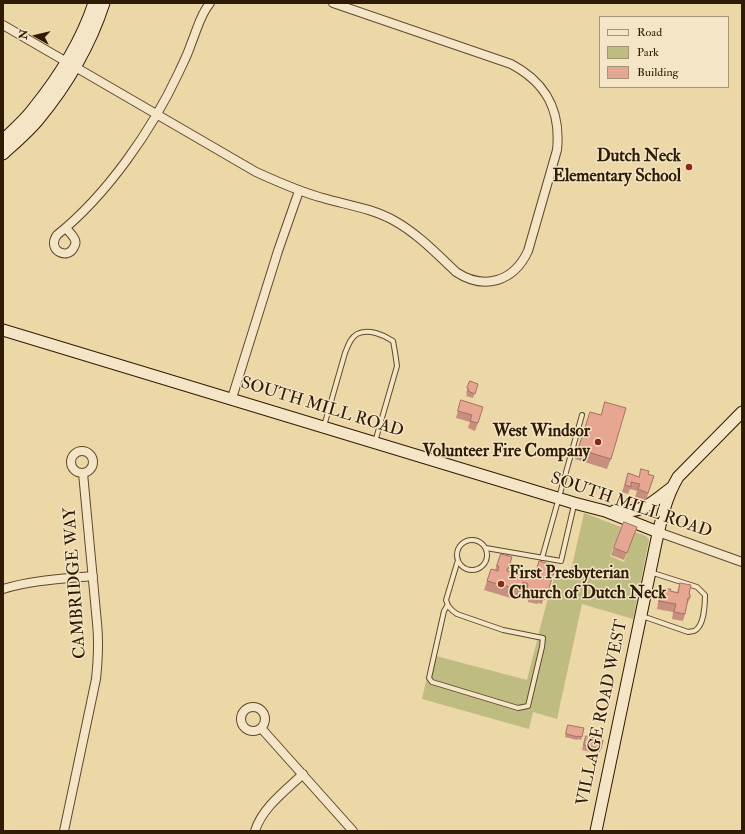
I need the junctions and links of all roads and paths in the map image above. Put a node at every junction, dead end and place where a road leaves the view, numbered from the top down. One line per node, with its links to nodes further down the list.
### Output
1 (94, 3): 6 (street)
2 (104, 3): 6 (street)
3 (210, 3): 7 (street)
4 (333, 3): 10 (street)
5 (3, 25): 6 (street)
6 (71, 65): 7 (street); 8 (street); 9 (street)
7 (156, 114): 10 (street); 11 (street)
8 (3, 140)
9 (3, 154)
10 (299, 191): 13 (street)
11 (66, 228)
12 (3, 330): 13 (street, SOUTH MILL ROAD)
13 (232, 398): 16 (street, SOUTH MILL ROAD)
14 (742, 412): 19 (street)
15 (582, 415): 20 (lane)
16 (324, 427): 17 (street, SOUTH MILL ROAD); 17 (lane)
17 (375, 442): 20 (street, SOUTH MILL ROAD)
18 (83, 473): 29 (street, CAMBRIDGE WAY)
19 (672, 487): 22 (street); 23 (street, VILLAGE ROAD WEST)
20 (558, 498): 21 (street, SOUTH MILL ROAD); 25 (lane)
21 (574, 502): 22 (street, SOUTH MILL ROAD); 25 (lane)
22 (605, 511): 23 (street, SOUTH MILL ROAD)
23 (658, 532): 27 (street, SOUTH MILL ROAD); 28 (street, VILLAGE ROAD WEST)
24 (486, 548): 25 (lane); 26 (lane); 26 (lane)
25 (542, 558)
26 (458, 560): 31 (lane)
27 (742, 562)
28 (650, 572): 32 (street, VILLAGE ROAD WEST); 32 (lane)
29 (93, 576): 30 (street); 35 (street, CAMBRIDGE WAY)
30 (3, 589)
31 (447, 606): 31 (lane)
32 (640, 616): 38 (street, VILLAGE ROAD WEST)
33 (261, 728): 34 (street)
34 (303, 774): 36 (street); 37 (street)
35 (64, 831)
36 (255, 831)
37 (353, 831)
38 (596, 831)

